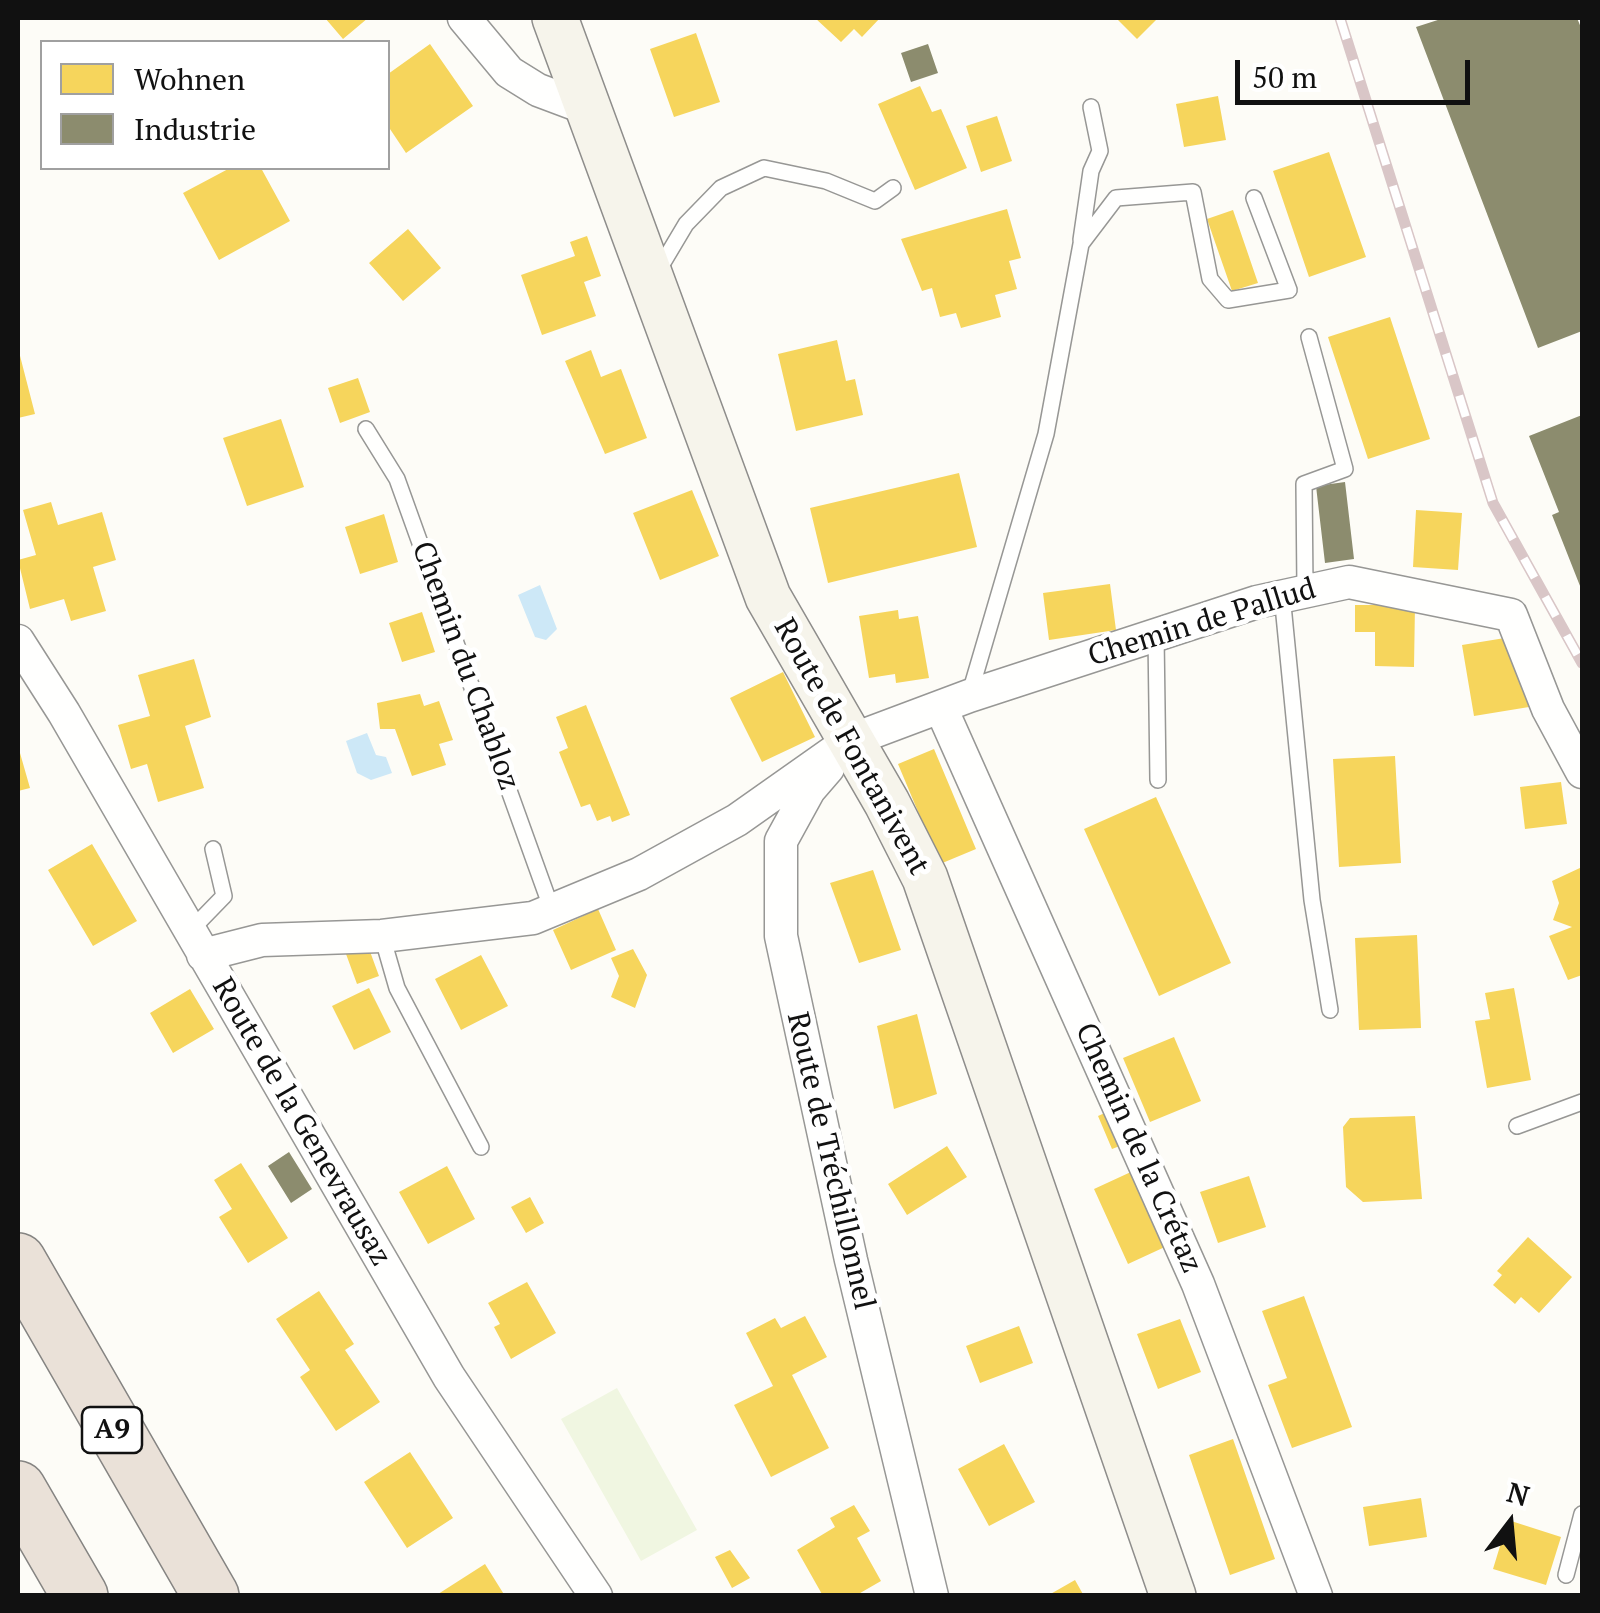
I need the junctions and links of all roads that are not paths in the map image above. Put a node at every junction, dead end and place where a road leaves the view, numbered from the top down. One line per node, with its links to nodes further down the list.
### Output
1 (464, 18): 4 (street)
2 (555, 18): 4 (street, Route de Fontanivent)
3 (1090, 107): 7 (lane)
4 (586, 108): 8 (street, Route de Fontanivent)
5 (893, 188): 8 (lane)
6 (1254, 198): 7 (lane)
7 (1080, 244): 14 (lane)
8 (651, 283): 15 (street, Route de Fontanivent)
9 (1309, 337): 11 (lane)
10 (366, 428): 19 (lane, Chemin du Chabloz)
11 (1293, 592): 12 (street, Chemin de Pallud); 16 (street, Chemin de Pallud); 22 (lane)
12 (1156, 636): 14 (street, Chemin de Pallud); 17 (lane)
13 (18, 642): 21 (street, Route de la Genevrausaz)
14 (955, 702): 15 (street, Chemin de Pallud); 35 (street, Chemin de la Crétaz)
15 (849, 742): 19 (street); 33 (street, Route de Tréchillonnel); 34 (street, Route de Fontanivent)
16 (1582, 772)
17 (1158, 780)
18 (213, 849): 21 (lane)
19 (552, 910): 20 (street)
20 (382, 936): 21 (street); 25 (lane)
21 (196, 944): 32 (street, Route de la Genevrausaz)
22 (1330, 1010)
23 (1582, 1102): 24 (lane)
24 (1517, 1126)
25 (481, 1148)
26 (18, 1261): 31 (highway, A9)
27 (18, 1489): 30 (highway)
28 (1582, 1514): 29 (lane)
29 (1566, 1575)
30 (80, 1596)
31 (212, 1596)
32 (596, 1596)
33 (932, 1596)
34 (1173, 1596)
35 (1316, 1596)

